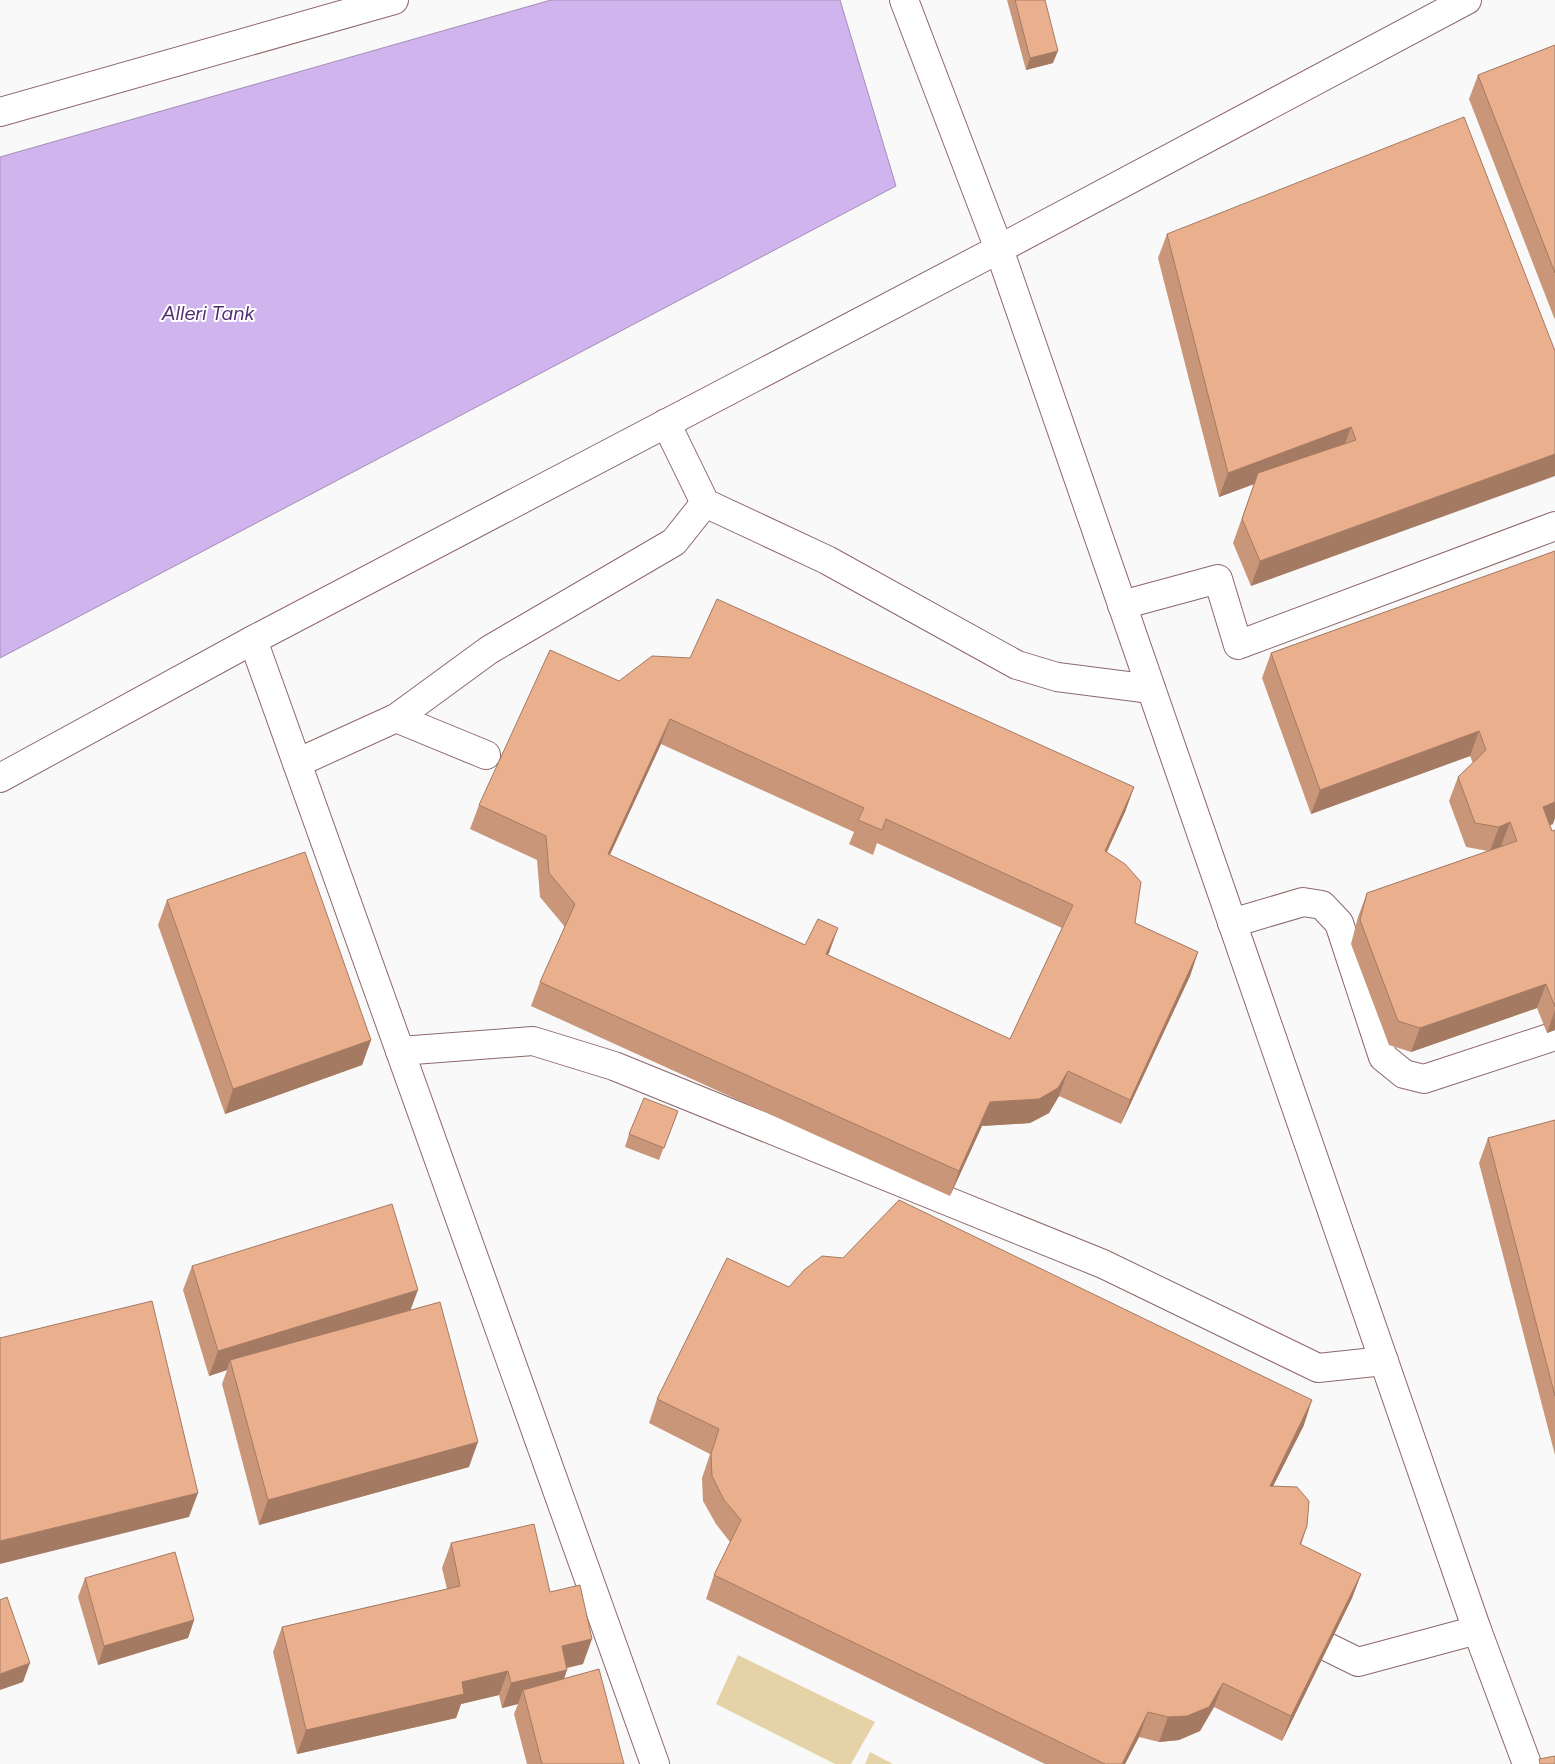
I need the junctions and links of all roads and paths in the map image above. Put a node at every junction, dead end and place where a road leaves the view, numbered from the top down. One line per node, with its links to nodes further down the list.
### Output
1 (394, 0): 4 (lane)
2 (904, 0): 5 (lane)
3 (1467, 0): 5 (lane)
4 (0, 112)
5 (999, 249): 6 (lane); 9 (lane)
6 (666, 423): 7 (lane); 10 (lane)
7 (706, 503): 11 (lane); 12 (lane)
8 (1555, 526): 9 (lane)
9 (1122, 605): 11 (lane)
10 (253, 640): 14 (lane); 15 (lane)
11 (1151, 689): 16 (lane)
12 (396, 718): 13 (lane); 14 (lane)
13 (486, 756)
14 (297, 763): 18 (lane)
15 (0, 778)
16 (1232, 923): 17 (lane); 19 (lane)
17 (1555, 1036)
18 (400, 1051): 19 (lane); 22 (lane)
19 (1384, 1361): 21 (lane)
20 (1277, 1623): 21 (lane)
21 (1477, 1630): 23 (lane)
22 (655, 1764)
23 (1527, 1764)

